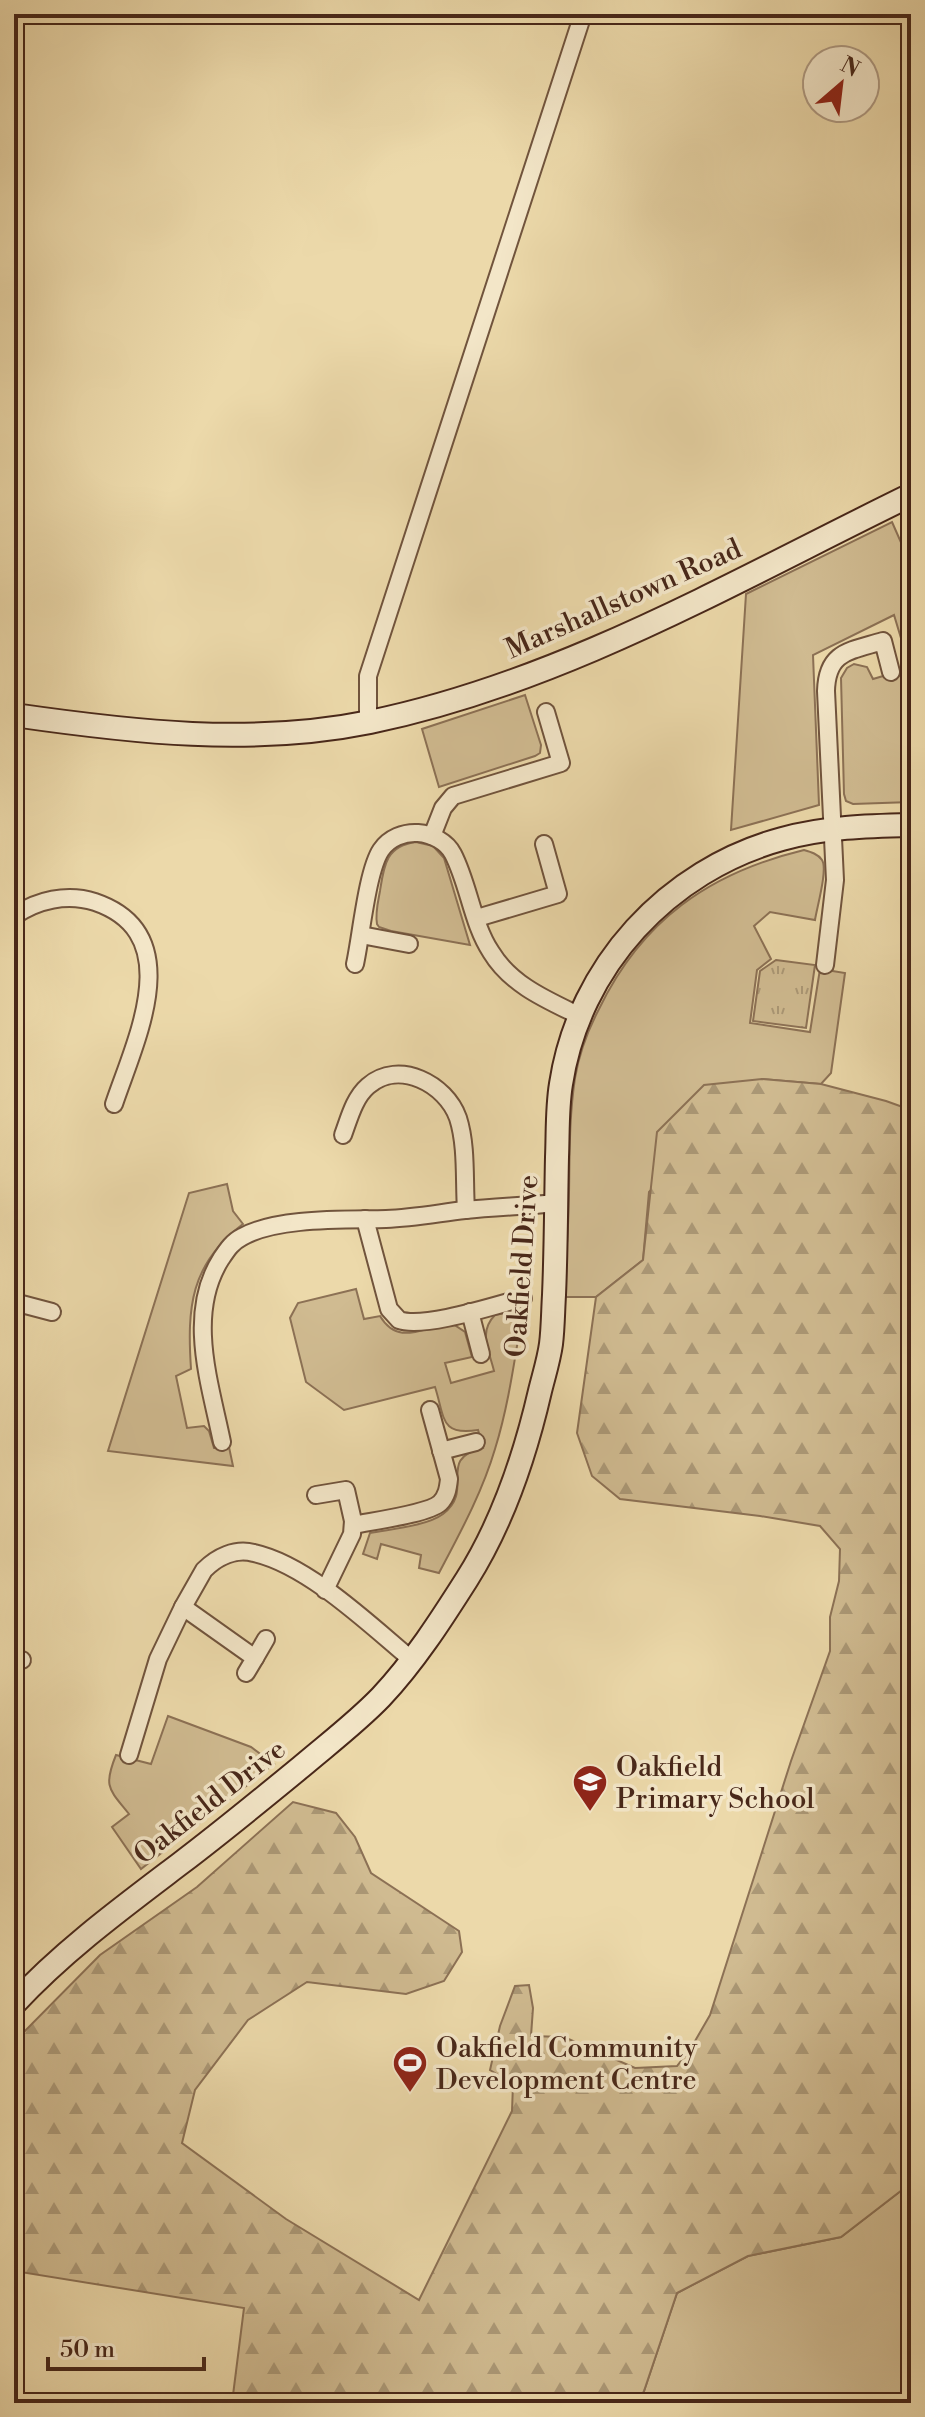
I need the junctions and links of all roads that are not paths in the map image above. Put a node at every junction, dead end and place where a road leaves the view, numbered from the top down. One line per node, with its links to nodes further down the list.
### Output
1 (583, 14): 6 (street)
2 (911, 495): 6 (street, Marshallstown Road)
3 (891, 672): 8 (street)
4 (546, 712): 9 (street)
5 (14, 715): 6 (street, Marshallstown Road)
6 (368, 722)
7 (911, 825): 8 (street, Oakfield Drive)
8 (833, 829): 16 (street); 17 (street, Oakfield Drive)
9 (432, 836): 12 (street); 13 (street)
10 (544, 844): 12 (street)
11 (14, 916): 18 (street)
12 (477, 918): 17 (street)
13 (361, 935): 14 (street); 15 (street)
14 (409, 944)
15 (355, 964)
16 (825, 965)
17 (580, 1016): 20 (street, Oakfield Drive)
18 (114, 1104)
19 (343, 1135): 21 (street)
20 (556, 1203): 21 (street); 38 (street, Oakfield Drive)
21 (466, 1210): 22 (street)
22 (365, 1219): 26 (street); 29 (street)
23 (523, 1298): 26 (street)
24 (14, 1302): 25 (street)
25 (52, 1312)
26 (470, 1312): 27 (street)
27 (481, 1354)
28 (430, 1410): 31 (street)
29 (222, 1442)
30 (476, 1442): 31 (street)
31 (441, 1451): 33 (street)
32 (316, 1495): 33 (street)
33 (353, 1525): 34 (street)
34 (325, 1590): 35 (street); 38 (street)
35 (183, 1607): 37 (street); 40 (street)
36 (266, 1639): 37 (street)
37 (255, 1658): 39 (street)
38 (412, 1660): 41 (street, Oakfield Drive)
39 (246, 1673)
40 (129, 1755)
41 (14, 2004)

